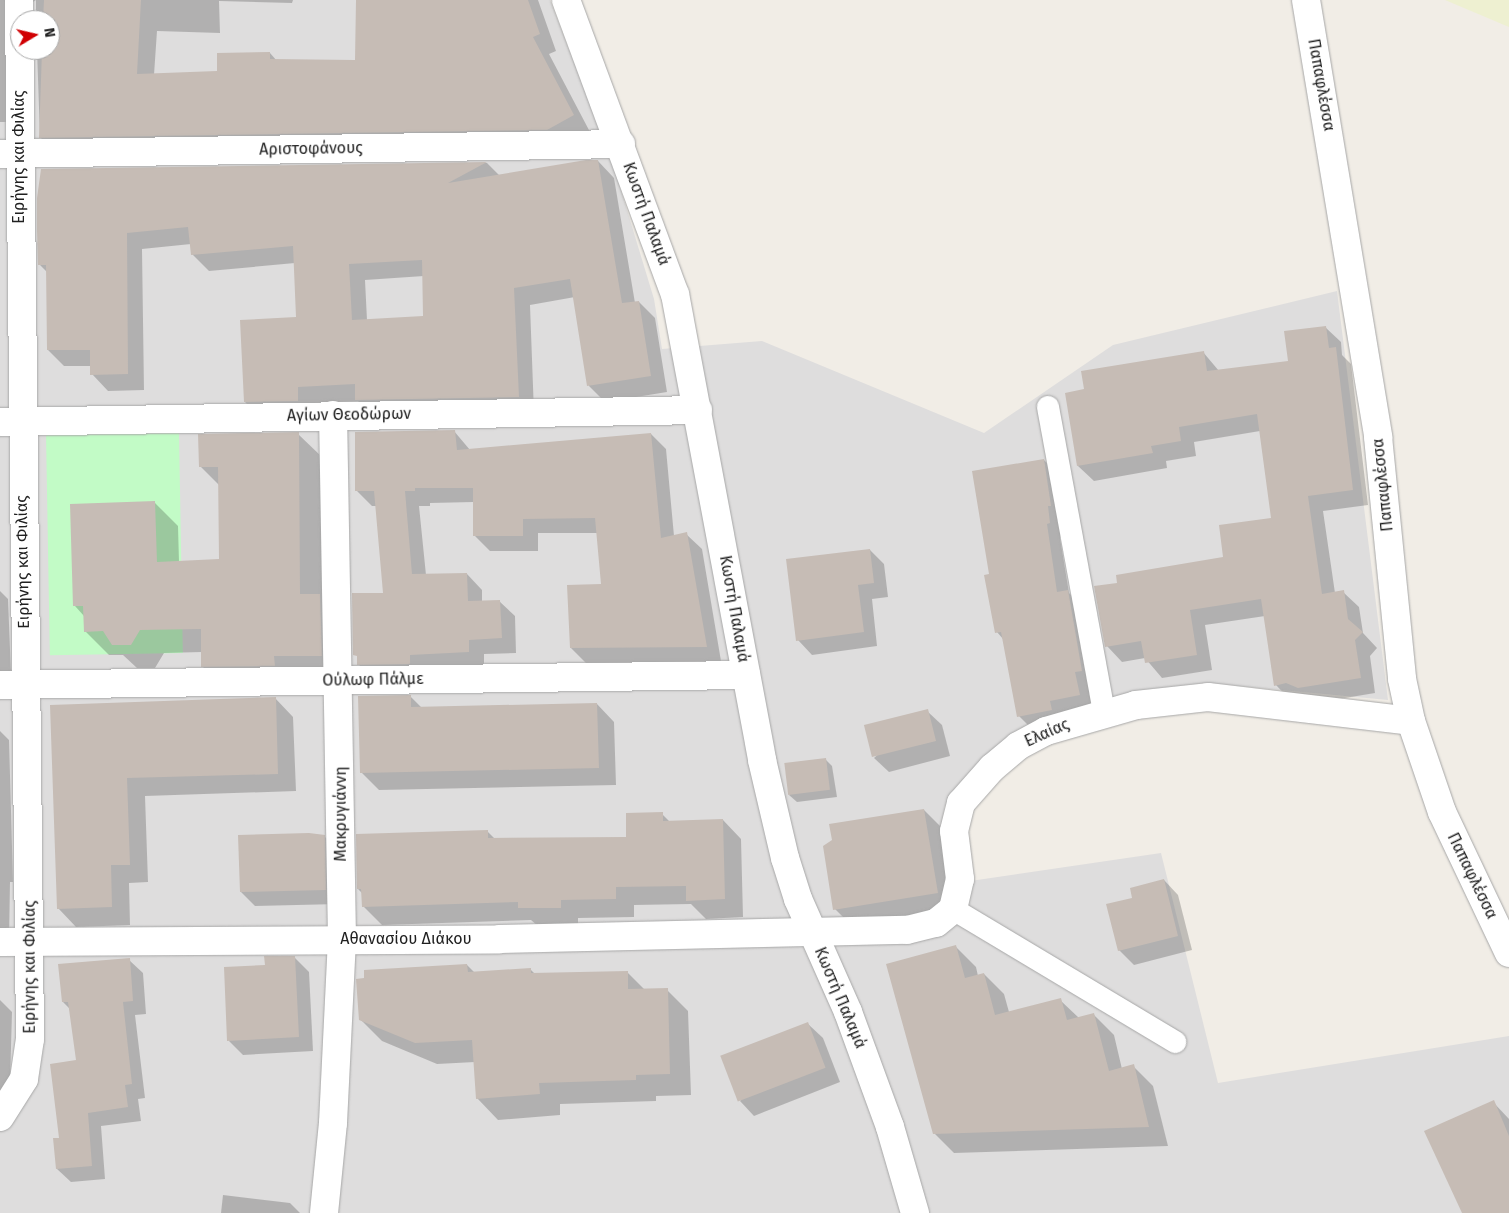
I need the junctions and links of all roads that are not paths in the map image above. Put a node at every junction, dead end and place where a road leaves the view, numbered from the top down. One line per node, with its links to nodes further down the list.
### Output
1 (19, 0): 5 (street, Ειρήνης και Φιλίας)
2 (566, 0): 4 (street, Κωστή Παλαμά)
3 (1306, 0): 14 (street, Παπαφλέσσα)
4 (622, 144): 5 (street, Αριστοφάνους); 7 (street, Κωστή Παλαμά)
5 (9, 154): 9 (street, Ειρήνης και Φιλίας)
6 (1048, 407): 13 (lane)
7 (698, 410): 8 (street, Αγίων Θεοδώρων); 10 (street, Κωστή Παλαμά)
8 (333, 415): 9 (street, Αγίων Θεοδώρων); 11 (street, Μακρυγιάννη)
9 (10, 422): 12 (street, Ειρήνης και Φιλίας)
10 (746, 675): 11 (street, Ούλωφ Πάλμε); 16 (street, Κωστή Παλαμά)
11 (340, 681): 12 (street, Ούλωφ Πάλμε); 17 (street, Μακρυγιάννη)
12 (13, 685): 19 (street, Ειρήνης και Φιλίας)
13 (1104, 712): 14 (street, Ελαίας); 15 (street, Ελαίας)
14 (1411, 721): 20 (street, Παπαφλέσσα)
15 (953, 909): 16 (street); 21 (lane)
16 (811, 932): 17 (street, Αθανασίου Διάκου); 24 (street, Κωστή Παλαμά)
17 (342, 939): 19 (street, Αθανασίου Διάκου); 23 (street, Μακρυγιάννη)
18 (0, 942): 19 (street, Αθανασίου Διάκου)
19 (31, 942): 22 (street, Ειρήνης και Φιλίας)
20 (1509, 953)
21 (1175, 1042)
22 (0, 1117)
23 (324, 1213)
24 (915, 1213)

